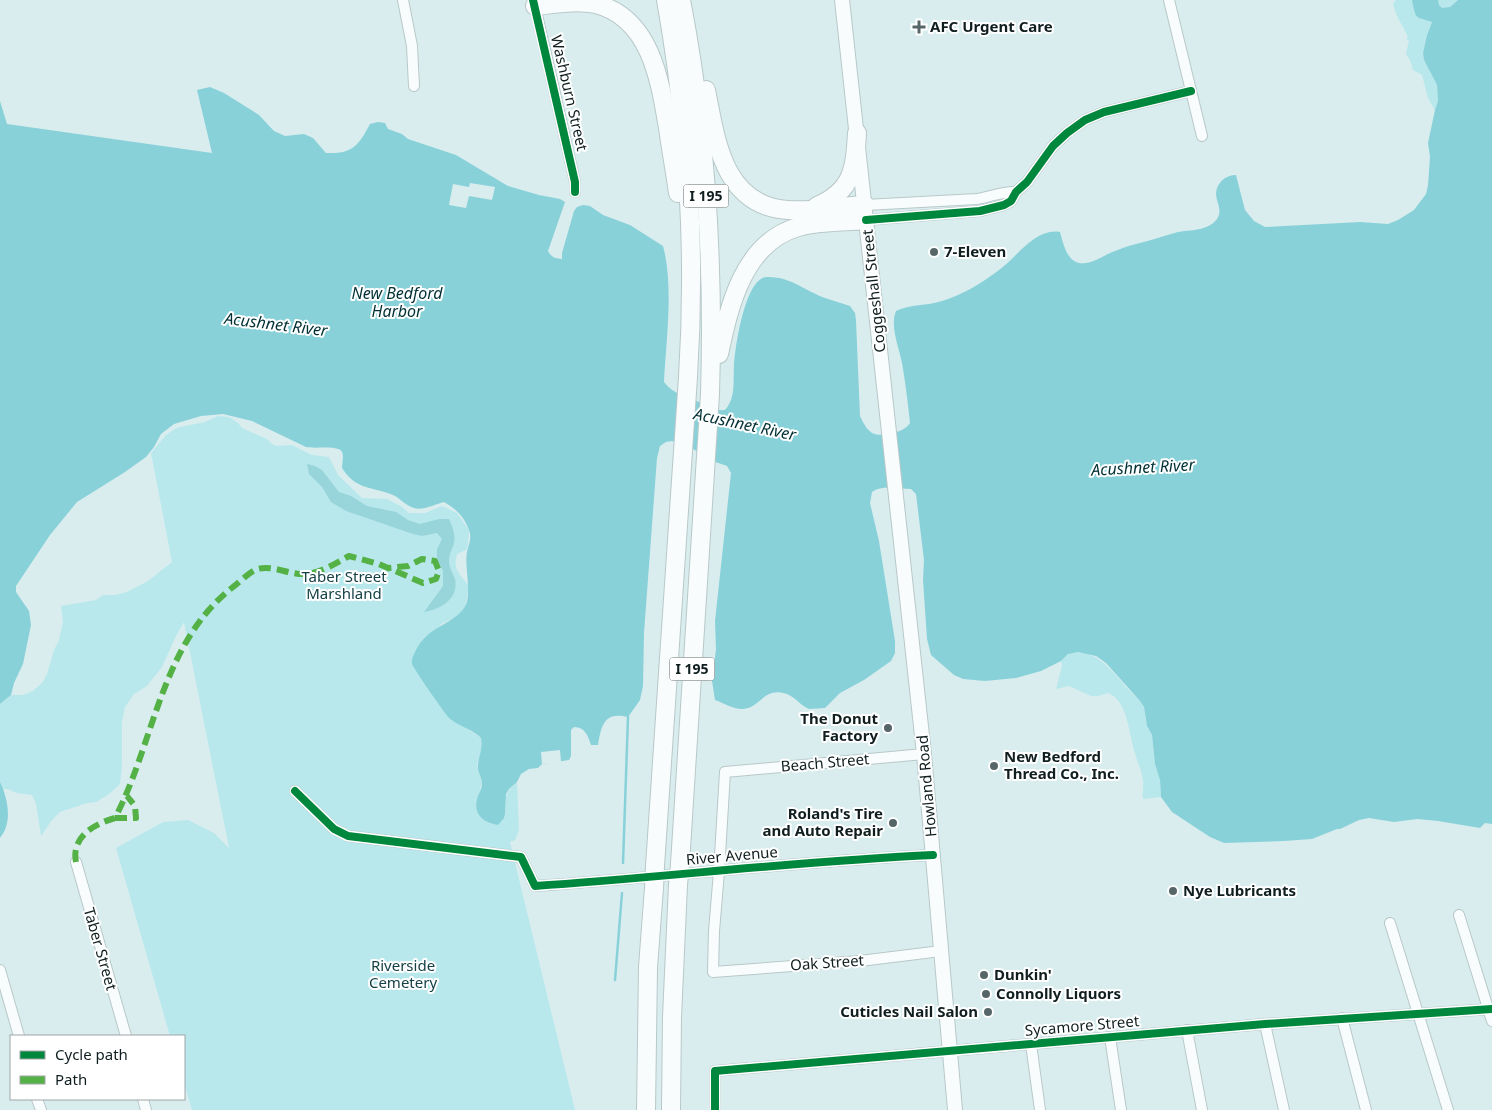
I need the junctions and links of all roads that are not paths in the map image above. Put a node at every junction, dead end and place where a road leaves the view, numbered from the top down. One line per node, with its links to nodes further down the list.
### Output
1 (403, 0): 7 (street)
2 (666, 0): 15 (highway, I 195)
3 (683, 0): 13 (highway); 16 (highway, I 195)
4 (842, 0): 9 (main road, Coggeshall Street)
5 (1169, 0): 8 (street)
6 (536, 2): 11 (street, Washburn Street); 15 (highway)
7 (414, 86)
8 (1191, 91): 10 (street); 12 (street)
9 (857, 133): 13 (highway); 14 (main road, Coggeshall Street)
10 (1202, 136)
11 (575, 192)
12 (1016, 192): 14 (street); 14 (street)
13 (801, 210): 14 (highway)
14 (866, 213): 16 (highway); 17 (main road, Coggeshall Street)
15 (691, 313): 38 (highway, I 195, bridge)
16 (710, 394): 39 (highway, I 195, bridge)
17 (893, 463): 18 (main road, Howland Road)
18 (924, 754): 20 (main road, Howland Road); 22 (street, Beach Street)
19 (295, 791): 22 (street, River Avenue)
20 (933, 855): 22 (street, River Avenue); 25 (main road, Howland Road)
21 (76, 862): 34 (street, Taber Street)
22 (720, 872): 25 (street, Oak Street)
23 (1459, 915): 27 (street)
24 (1390, 923): 28 (street)
25 (941, 951): 37 (main road, Howland Road)
26 (0, 970): 33 (street)
27 (1490, 1009): 28 (street, Sycamore Street); 30 (street)
28 (1417, 1012): 29 (street, Sycamore Street); 47 (street)
29 (1342, 1018): 31 (street, Sycamore Street); 46 (street)
30 (1492, 1021)
31 (1265, 1024): 32 (street, Sycamore Street); 45 (street)
32 (1186, 1030): 35 (street, Sycamore Street); 44 (street)
33 (19, 1035)
34 (126, 1035)
35 (1110, 1036): 36 (street, Sycamore Street); 43 (street)
36 (1031, 1044): 37 (street, Sycamore Street); 42 (street)
37 (950, 1052): 40 (street, Sycamore Street); 41 (main road, Howland Road)
38 (646, 1110)
39 (671, 1110)
40 (715, 1110)
41 (954, 1110)
42 (1040, 1110)
43 (1121, 1110)
44 (1202, 1110)
45 (1284, 1110)
46 (1366, 1110)
47 (1448, 1110)

